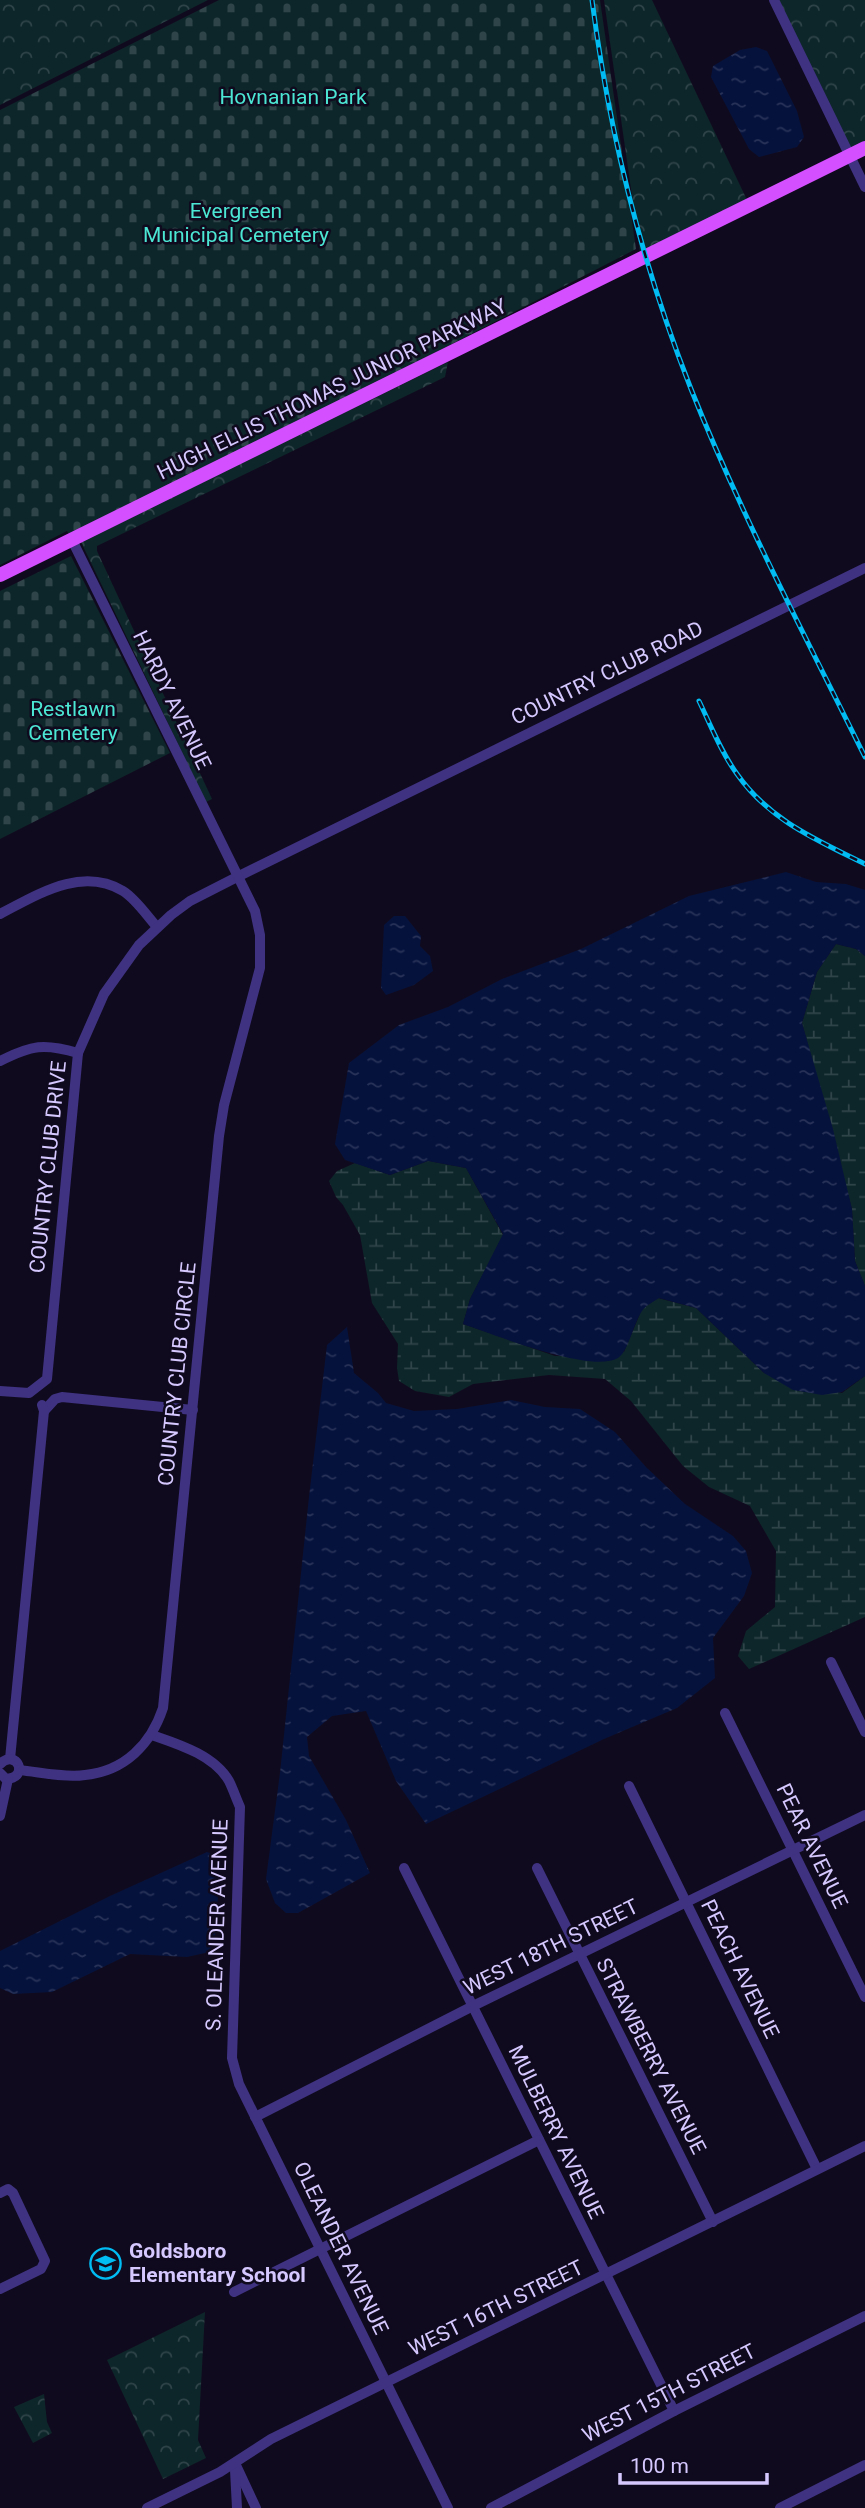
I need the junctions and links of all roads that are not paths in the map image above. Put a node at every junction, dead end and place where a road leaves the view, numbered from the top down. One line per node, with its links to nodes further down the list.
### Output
1 (774, 0): 3 (street)
2 (865, 148): 3 (main road)
3 (849, 156): 4 (street); 5 (main road, HUGH ELLIS THOMAS JUNIOR PARKWAY)
4 (865, 187)
5 (72, 540): 7 (main road, HUGH ELLIS THOMAS JUNIOR PARKWAY); 9 (street, HARDY AVENUE)
6 (865, 568): 8 (street, COUNTRY CLUB ROAD)
7 (0, 575)
8 (366, 813): 9 (street, COUNTRY CLUB DRIVE)
9 (237, 877): 11 (street, COUNTRY CLUB DRIVE); 16 (street, COUNTRY CLUB CIRCLE)
10 (0, 914): 11 (street)
11 (157, 927): 12 (street, COUNTRY CLUB DRIVE)
12 (78, 1053): 13 (street); 15 (street, COUNTRY CLUB DRIVE)
13 (0, 1061)
14 (0, 1391): 15 (street)
15 (45, 1395): 16 (street); 21 (street, COUNTRY CLUB DRIVE)
16 (193, 1409): 20 (street, COUNTRY CLUB CIRCLE)
17 (831, 1662): 19 (street)
18 (725, 1713): 27 (street, PEAR AVENUE)
19 (865, 1732)
20 (152, 1735): 22 (street, COUNTRY CLUB CIRCLE); 34 (street, S. OLEANDER AVENUE)
21 (5, 1762): 22 (street)
22 (19, 1770): 23 (street)
23 (4, 1776): 26 (street)
24 (629, 1786): 30 (street, PEACH AVENUE)
25 (865, 1815): 27 (street, WEST 18TH STREET)
26 (0, 1816)
27 (793, 1851): 30 (street, WEST 18TH STREET); 32 (street, PEAR AVENUE)
28 (404, 1868): 33 (street, MULBERRY AVENUE)
29 (537, 1868): 31 (street, STRAWBERRY AVENUE)
30 (686, 1903): 31 (street, WEST 18TH STREET); 37 (street, PEACH AVENUE)
31 (579, 1955): 33 (street, WEST 18TH STREET); 39 (street, STRAWBERRY AVENUE)
32 (865, 1997)
33 (473, 2006): 34 (street, WEST 18TH STREET); 35 (street, MULBERRY AVENUE)
34 (255, 2117): 40 (street, OLEANDER AVENUE)
35 (539, 2140): 40 (street); 41 (street, MULBERRY AVENUE)
36 (865, 2146): 37 (street, WEST 16TH STREET)
37 (817, 2169): 39 (street, WEST 16TH STREET)
38 (0, 2193): 42 (street)
39 (713, 2222): 41 (street, WEST 16TH STREET)
40 (321, 2250): 43 (street); 45 (street, OLEANDER AVENUE)
41 (605, 2275): 45 (street, WEST 16TH STREET); 46 (street, MULBERRY AVENUE)
42 (0, 2290)
43 (234, 2292)
44 (865, 2316): 46 (street, WEST 15TH STREET)
45 (385, 2384): 47 (street, WEST 16TH STREET); 52 (street, OLEANDER AVENUE)
46 (674, 2412): 53 (street, WEST 15TH STREET)
47 (235, 2463): 49 (street, WEST 16TH STREET); 50 (street); 51 (street)
48 (865, 2465): 54 (street)
49 (147, 2508)
50 (237, 2508)
51 (256, 2508)
52 (448, 2508)
53 (491, 2508)
54 (780, 2508)

